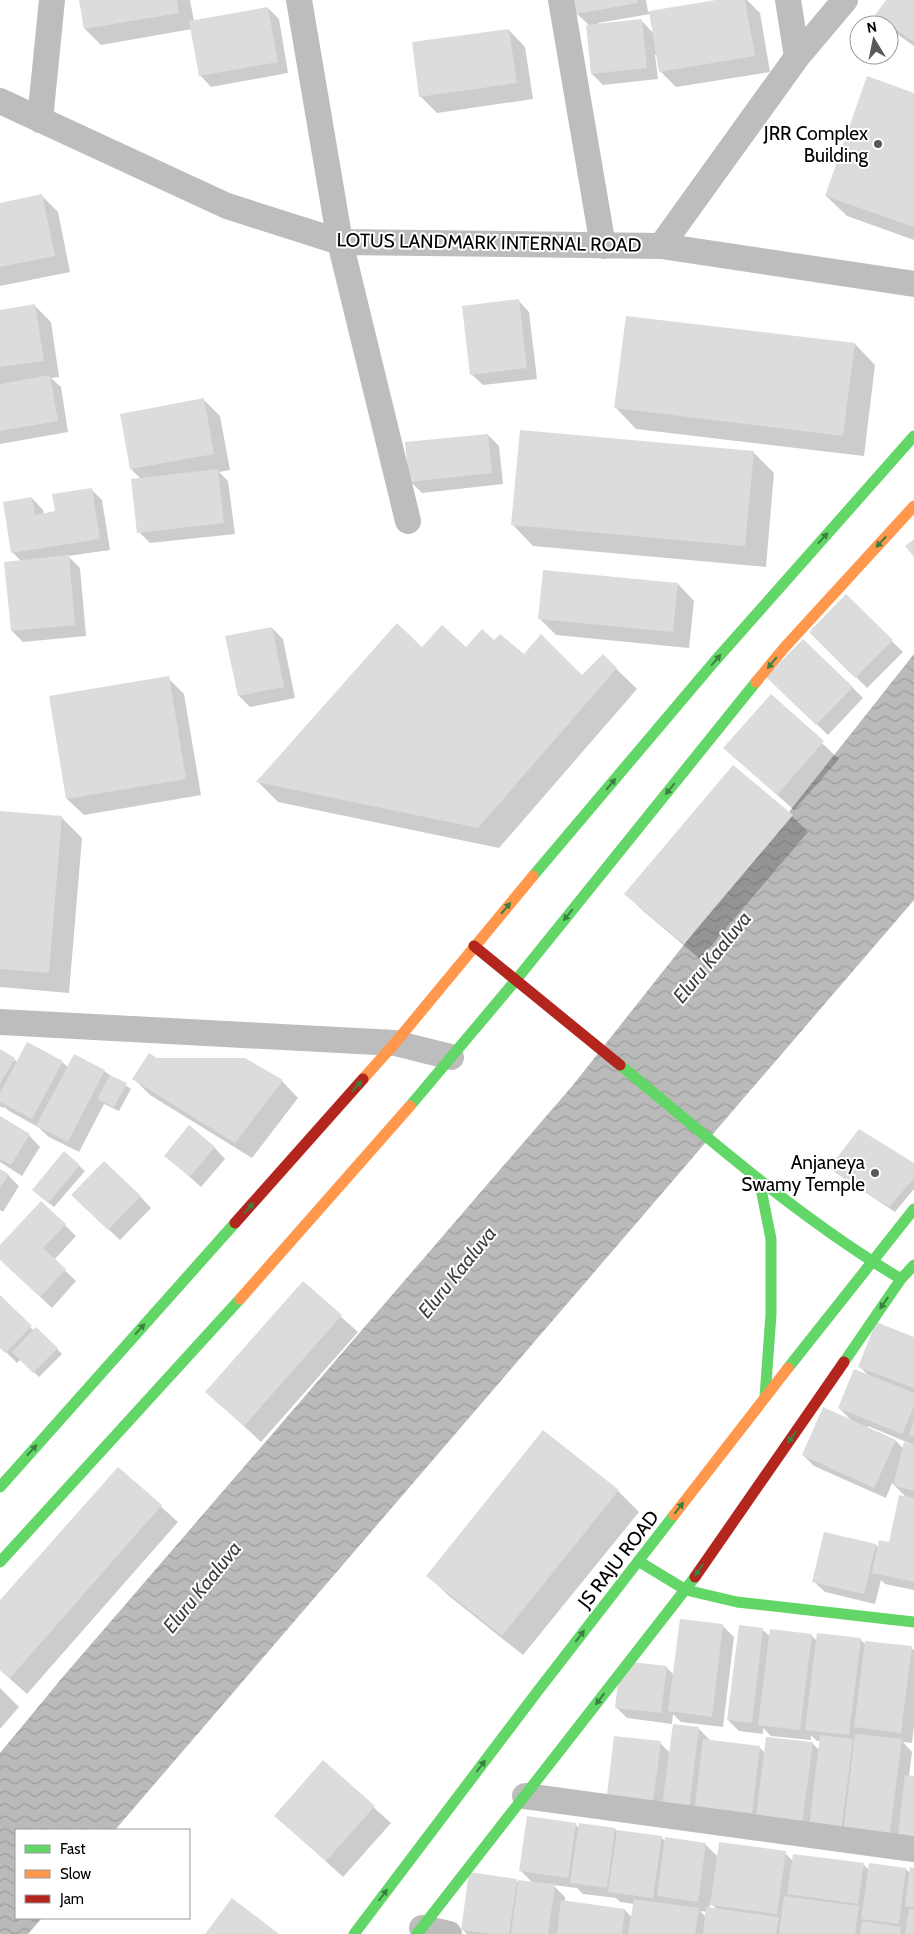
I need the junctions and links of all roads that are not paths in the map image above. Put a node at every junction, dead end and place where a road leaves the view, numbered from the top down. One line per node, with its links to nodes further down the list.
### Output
1 (52, 0): 8 (street)
2 (299, 0): 9 (street)
3 (561, 0): 10 (street)
4 (788, 0): 6 (street)
5 (845, 0): 6 (street)
6 (798, 57): 11 (street)
7 (0, 101): 8 (street, LOTUS LANDMARK INTERNAL ROAD)
8 (40, 120): 9 (street, LOTUS LANDMARK INTERNAL ROAD)
9 (340, 242): 10 (street, LOTUS LANDMARK INTERNAL ROAD); 15 (street)
10 (603, 246): 11 (street, LOTUS LANDMARK INTERNAL ROAD)
11 (661, 246): 12 (street, LOTUS LANDMARK INTERNAL ROAD)
12 (914, 284)
13 (914, 436): 16 (main road, one-way to 13)
14 (914, 506): 17 (main road, one-way to 17)
15 (408, 522)
16 (474, 946): 17 (main road); 19 (main road)
17 (516, 980): 20 (main road); 21 (main road)
18 (0, 1022): 19 (street)
19 (395, 1043): 20 (street); 26 (main road, one-way to 19)
20 (451, 1058): 27 (main road)
21 (759, 1179): 23 (main road); 25 (main road)
22 (914, 1209): 23 (main road, JS RAJU ROAD)
23 (871, 1261): 24 (main road); 25 (main road, JS RAJU ROAD)
24 (910, 1277): 29 (main road, one-way to 29)
25 (765, 1397): 28 (main road, JS RAJU ROAD, one-way to 25)
26 (0, 1487)
27 (0, 1562)
28 (638, 1562): 29 (main road); 34 (main road, JS RAJU ROAD, one-way to 28)
29 (686, 1590): 30 (main road); 31 (main road, one-way to 31)
30 (914, 1622)
31 (525, 1796): 32 (street); 33 (main road)
32 (914, 1849)
33 (420, 1931): 35 (street)
34 (354, 1934)
35 (449, 1934)

